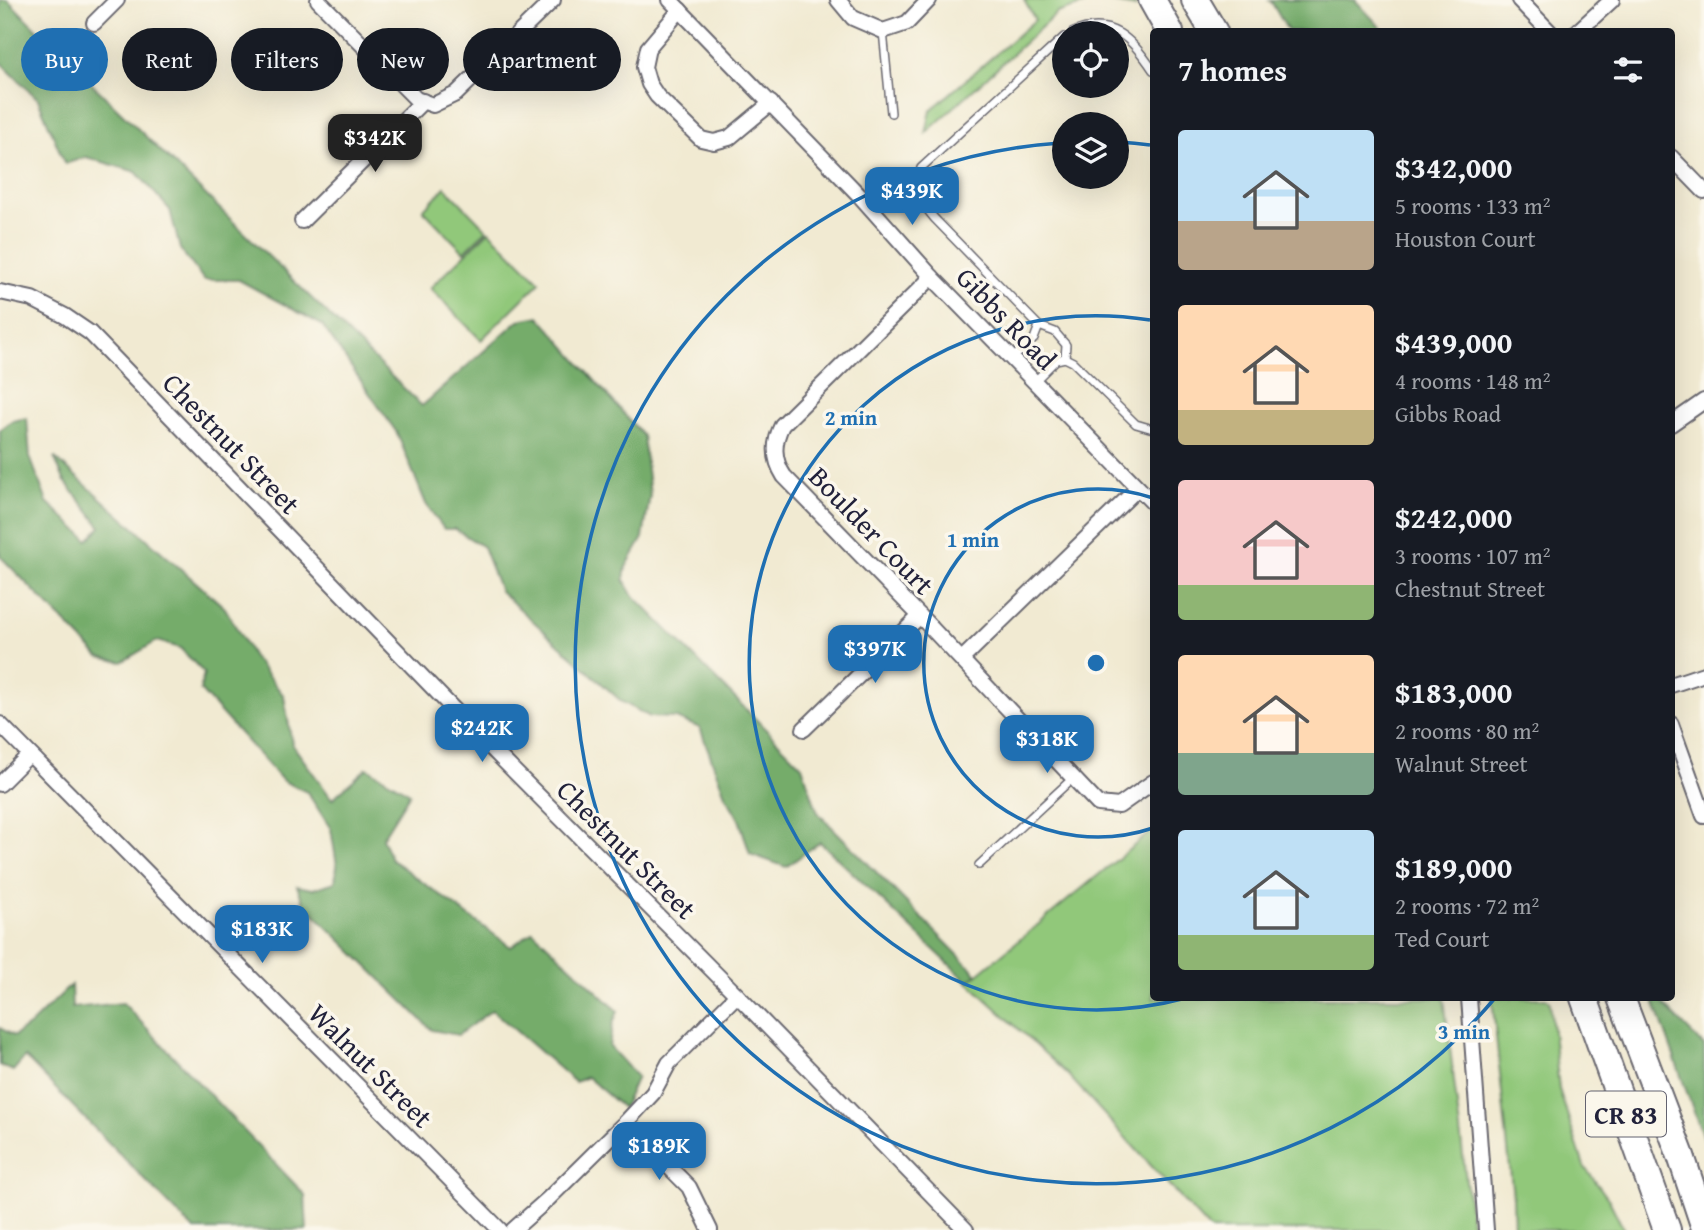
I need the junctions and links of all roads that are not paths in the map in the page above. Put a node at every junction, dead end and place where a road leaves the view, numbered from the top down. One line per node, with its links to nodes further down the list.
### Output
1 (117, 0): 11 (street)
2 (318, 0): 20 (street)
3 (553, 0): 20 (street)
4 (838, 0): 16 (street)
5 (929, 0): 16 (street)
6 (1152, 0): 12 (highway)
7 (1195, 0): 13 (highway)
8 (1519, 0): 14 (street)
9 (1612, 0): 15 (street)
10 (675, 5): 21 (street, Gibbs Road); 21 (street, Gibbs Road)
11 (94, 23)
12 (1168, 28)
13 (1212, 28)
14 (1546, 28)
15 (1581, 28)
16 (883, 31): 22 (lane)
17 (1129, 39): 19 (lane)
18 (1052, 48): 28 (lane)
19 (1150, 65)
20 (428, 103): 25 (street)
21 (771, 103): 26 (street, Gibbs Road)
22 (891, 113)
23 (1675, 161): 24 (street)
24 (1704, 191)
25 (302, 221)
26 (932, 277): 29 (street, Gibbs Road); 37 (street, Boulder Court)
27 (0, 292): 50 (street, Chestnut Street)
28 (1039, 326): 29 (lane); 30 (lane)
29 (1013, 358): 31 (street, Gibbs Road)
30 (1065, 358): 31 (lane); 34 (lane)
31 (1035, 381): 35 (street, Gibbs Road)
32 (1704, 401): 33 (street)
33 (1675, 421)
34 (1150, 428)
35 (1139, 488): 36 (street, Gibbs Road); 38 (street)
36 (1150, 500)
37 (920, 616): 38 (street, Boulder Court); 42 (street)
38 (961, 659): 45 (street, Boulder Court)
39 (1704, 674): 40 (street)
40 (1675, 684)
41 (0, 724): 44 (street, Walnut Street)
42 (804, 729)
43 (1675, 735): 48 (street)
44 (29, 755): 46 (street); 56 (street, Walnut Street)
45 (1074, 778): 47 (street, Boulder Court); 49 (lane)
46 (0, 784)
47 (1150, 784)
48 (1704, 816)
49 (979, 865)
50 (737, 995): 54 (street); 59 (street, Chestnut Street)
51 (1469, 1001): 60 (street)
52 (1585, 1001): 61 (highway, CR 83)
53 (1622, 1001): 55 (highway, CR 83)
54 (625, 1123): 57 (street); 58 (street)
55 (1704, 1225)
56 (500, 1230)
57 (513, 1230)
58 (710, 1230)
59 (966, 1230)
60 (1486, 1230)
61 (1667, 1230)

